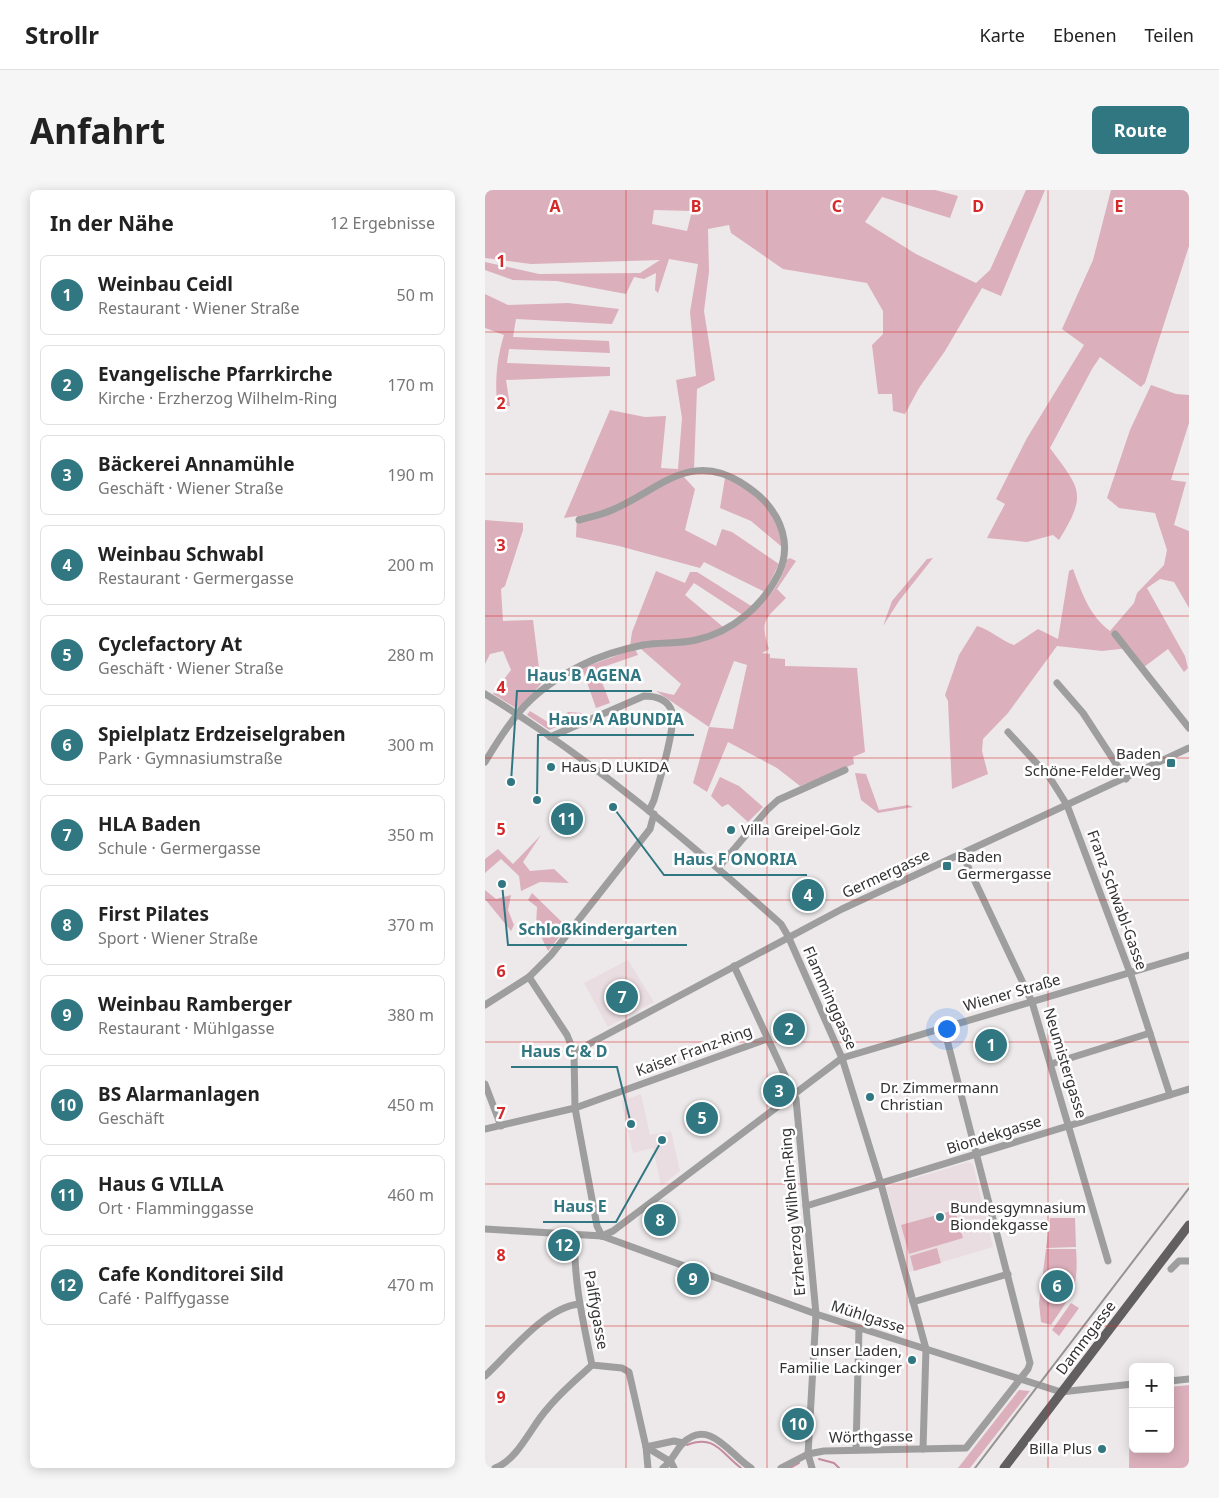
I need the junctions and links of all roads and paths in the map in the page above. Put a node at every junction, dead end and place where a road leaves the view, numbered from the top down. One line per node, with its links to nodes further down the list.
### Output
1 (579, 520): 5 (street)
2 (1115, 634): 6 (street)
3 (1057, 683): 12 (street)
4 (485, 694): 5 (street, Flamminggasse)
5 (517, 714): 8 (street, Flamminggasse); 10 (street)
6 (1189, 728)
7 (1008, 732): 13 (street, Franz Schwabl-Gasse)
8 (550, 737): 14 (street, Flamminggasse); 14 (street)
9 (1189, 748): 12 (street, Germergasse)
10 (485, 762)
11 (845, 770): 16 (street)
12 (1126, 779): 13 (street, Germergasse)
13 (1067, 805): 15 (street, Germergasse); 20 (street, Franz Schwabl-Gasse)
14 (652, 813): 16 (street, Flamminggasse); 21 (street)
15 (962, 854): 17 (street, Germergasse); 22 (street, Neumistergasse)
16 (718, 868): 17 (street, Flamminggasse)
17 (788, 936): 19 (street, Germergasse); 28 (street, Flamminggasse)
18 (1189, 955): 20 (street, Wiener Straße)
19 (734, 966): 26 (street, Erzherzog Wilhelm-Ring); 27 (street, Germergasse)
20 (1130, 972): 22 (street, Wiener Straße); 25 (street, Franz Schwabl-Gasse)
21 (529, 977): 23 (street); 27 (street)
22 (1033, 1002): 24 (street, Wiener Straße); 29 (street, Neumistergasse)
23 (485, 1005)
24 (944, 1028): 28 (street, Wiener Straße); 38 (street)
25 (1149, 1033): 29 (street); 33 (street, Franz Schwabl-Gasse)
26 (767, 1039): 32 (street, Erzherzog Wilhelm-Ring); 34 (street, Kaiser Franz-Ring)
27 (574, 1052): 34 (street)
28 (842, 1058): 32 (street, Wiener Straße); 39 (street, Flamminggasse)
29 (1051, 1064): 36 (street, Neumistergasse)
30 (485, 1084): 35 (street)
31 (1189, 1089): 33 (street, Biondekgasse)
32 (793, 1093): 40 (street, Erzherzog Wilhelm-Ring); 44 (street, Wiener Straße)
33 (1170, 1095): 36 (street, Biondekgasse)
34 (575, 1108): 35 (street, Kaiser Franz-Ring); 44 (street)
35 (501, 1126): 37 (street, Kaiser Franz-Ring)
36 (1069, 1126): 38 (street, Biondekgasse); 45 (street, Neumistergasse)
37 (485, 1129)
38 (977, 1154): 39 (street, Biondekgasse); 48 (street)
39 (881, 1184): 40 (street, Biondekgasse); 49 (street, Flamminggasse)
40 (807, 1206): 51 (street, Erzherzog Wilhelm-Ring)
41 (1189, 1225): 60 (main road, Dammgasse)
42 (485, 1229): 43 (street, Mühlgasse)
43 (575, 1235): 44 (street, Mühlgasse); 50 (street, Palffygasse)
44 (602, 1236): 51 (street, Mühlgasse)
45 (1108, 1261)
46 (1189, 1261): 47 (street)
47 (1171, 1270)
48 (1008, 1274): 49 (street); 57 (street)
49 (913, 1302): 53 (street, Flamminggasse)
50 (579, 1304): 54 (street, Palffygasse); 55 (street)
51 (816, 1314): 52 (street, Mühlgasse); 65 (street, Erzherzog Wilhelm-Ring)
52 (859, 1328): 53 (street, Mühlgasse); 64 (street)
53 (926, 1349): 57 (street, Mühlgasse); 63 (street, Flamminggasse)
54 (592, 1365): 62 (street, Palffygasse); 67 (street)
55 (485, 1376)
56 (1189, 1379): 58 (street)
57 (1021, 1380): 60 (street, Mühlgasse); 63 (street, Wörthgasse)
58 (1174, 1381)
59 (1129, 1384): 60 (street, Mühlgasse)
60 (1061, 1392): 73 (main road, Dammgasse)
61 (683, 1443): 62 (street); 66 (street); 70 (street)
62 (646, 1447): 66 (street); 68 (street, Palffygasse)
63 (923, 1449): 64 (street, Wörthgasse)
64 (856, 1450): 65 (street, Wörthgasse)
65 (808, 1454): 71 (street, Wörthgasse); 72 (street, Erzherzog Wilhelm-Ring)
66 (672, 1465): 69 (street)
67 (495, 1468)
68 (648, 1468)
69 (663, 1468)
70 (751, 1468)
71 (781, 1468)
72 (812, 1468)
73 (1004, 1468)

